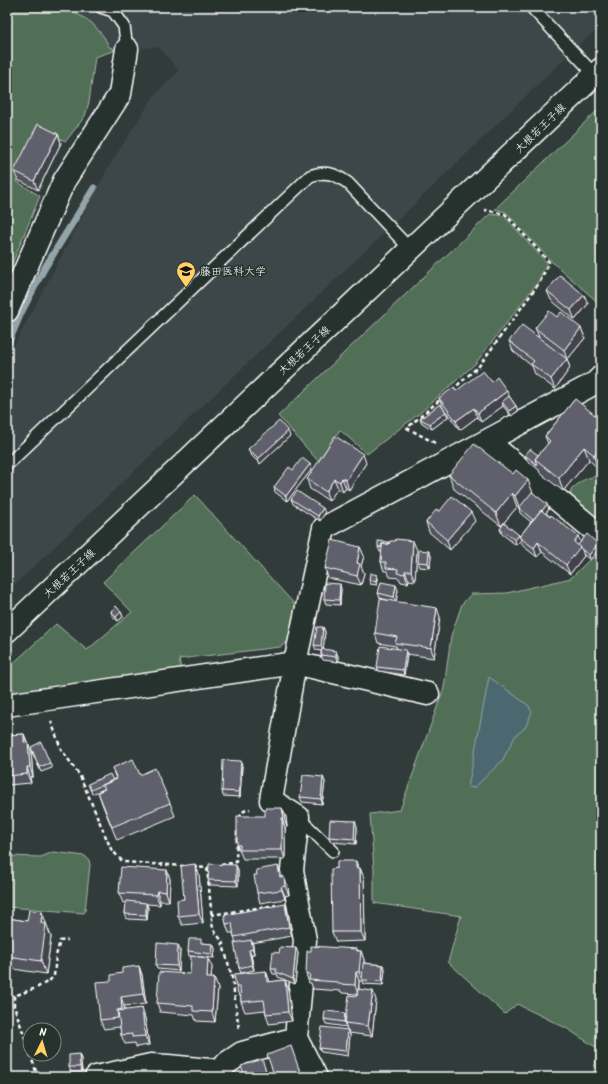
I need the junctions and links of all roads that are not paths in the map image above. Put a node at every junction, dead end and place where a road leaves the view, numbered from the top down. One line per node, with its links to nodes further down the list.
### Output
1 (101, 7): 3 (lane)
2 (531, 7): 5 (lane)
3 (115, 9): 4 (lane)
4 (127, 49): 7 (street)
5 (598, 72): 6 (street, 大根若王子線)
6 (411, 250): 10 (lane); 12 (street, 大根若王子線)
7 (7, 310)
8 (601, 377): 9 (street)
9 (487, 441): 11 (street); 13 (street)
10 (7, 465)
11 (601, 536)
12 (7, 631)
13 (295, 663): 14 (street); 15 (street); 16 (street)
14 (428, 694)
15 (7, 705)
16 (298, 817): 17 (lane); 18 (street)
17 (333, 851)
18 (296, 1038): 19 (street); 21 (street)
19 (233, 1064): 20 (street)
20 (96, 1077)
21 (316, 1077)

